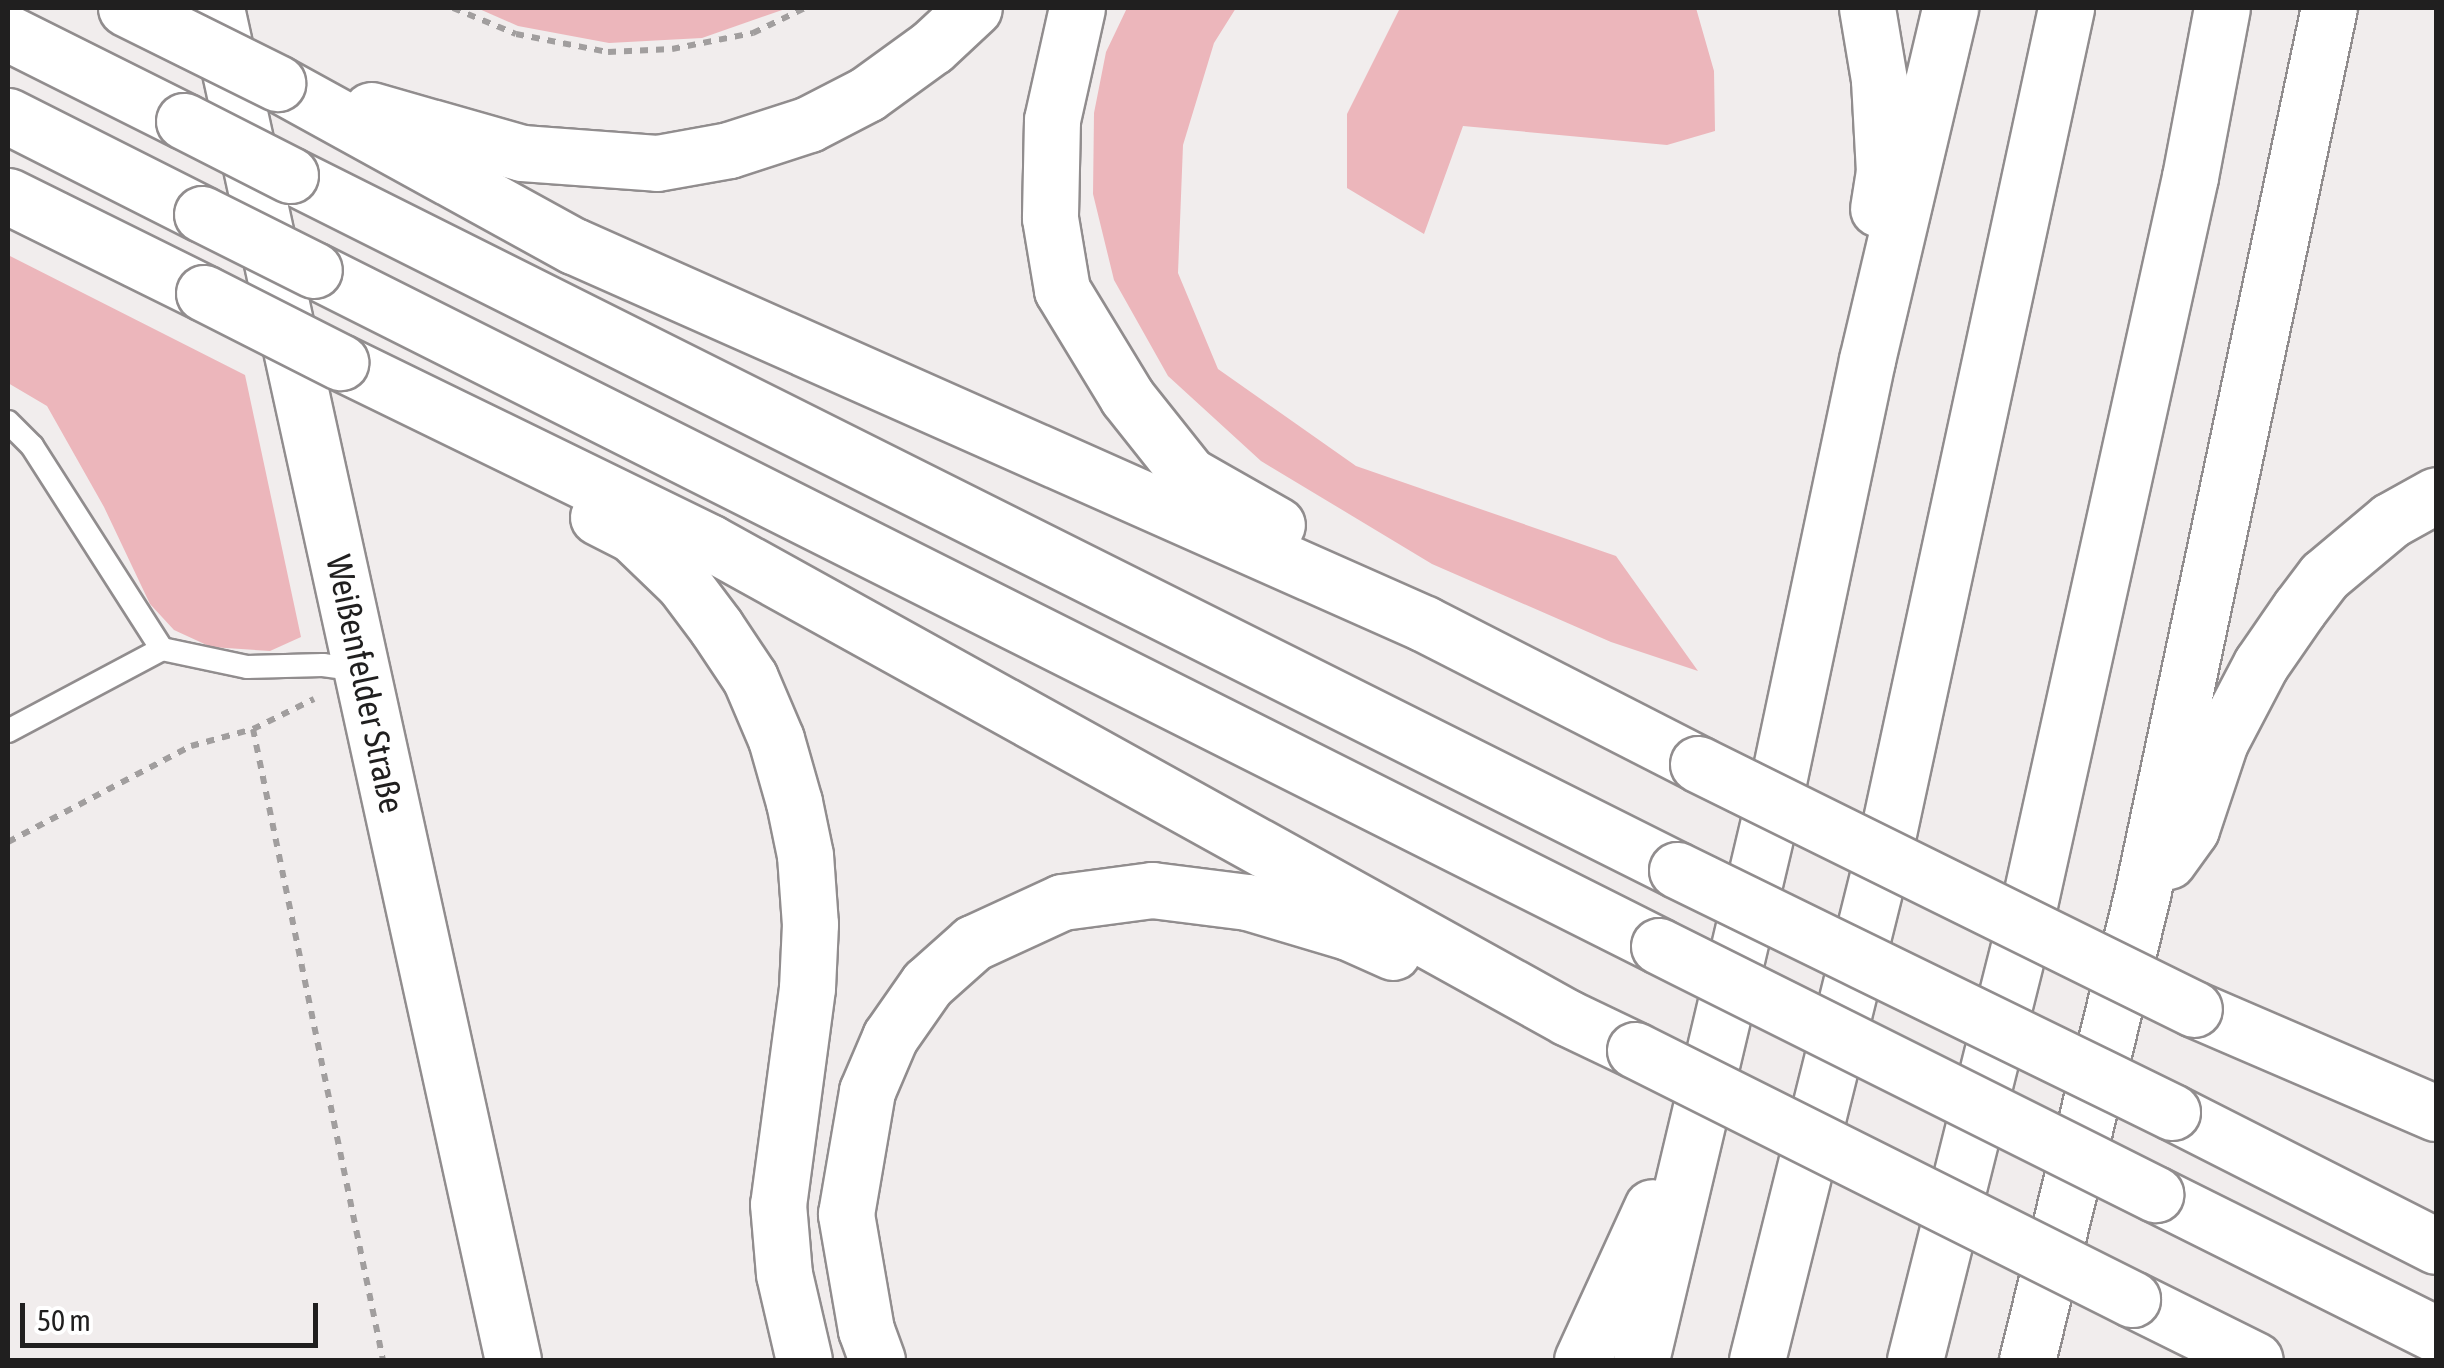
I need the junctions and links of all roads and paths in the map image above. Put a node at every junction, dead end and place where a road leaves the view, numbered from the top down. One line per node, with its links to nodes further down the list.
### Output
1 (126, 8): 13 (main road, bridge)
2 (216, 8): 24 (main road, Weißenfelder Straße)
3 (454, 8): 4 (path)
4 (805, 8)
5 (974, 8): 13 (main road)
6 (1076, 8): 22 (main road)
7 (1867, 8): 16 (main road)
8 (1950, 8): 16 (main road)
9 (2066, 8): 42 (main road)
10 (2222, 8): 43 (main road)
11 (2329, 8): 28 (main road)
12 (8, 34): 34 (main road, bridge)
13 (277, 83): 22 (main road)
14 (8, 116): 35 (main road, bridge)
15 (8, 196): 18 (main road, bridge)
16 (1868, 360): 32 (main road)
17 (8, 422): 19 (lane)
18 (465, 425): 29 (main road); 38 (main road)
19 (32, 446): 20 (lane); 23 (lane)
20 (8, 449)
21 (2436, 495): 28 (main road)
22 (1425, 624): 30 (main road, bridge)
23 (162, 649): 24 (lane); 26 (lane)
24 (363, 671): 25 (path); 37 (main road, Weißenfelder Straße)
25 (254, 729): 27 (path); 36 (path)
26 (8, 731)
27 (8, 842)
28 (2142, 895): 44 (main road)
29 (1568, 1018): 39 (main road); 45 (main road, bridge)
30 (2314, 1064): 31 (main road); 33 (main road)
31 (2436, 1112)
32 (1697, 1120): 40 (main road); 41 (main road)
33 (2436, 1134)
34 (2436, 1246)
35 (2436, 1334)
36 (383, 1360)
37 (513, 1360)
38 (804, 1360)
39 (877, 1360)
40 (1582, 1360)
41 (1641, 1360)
42 (1757, 1360)
43 (1915, 1360)
44 (2027, 1360)
45 (2256, 1360)

